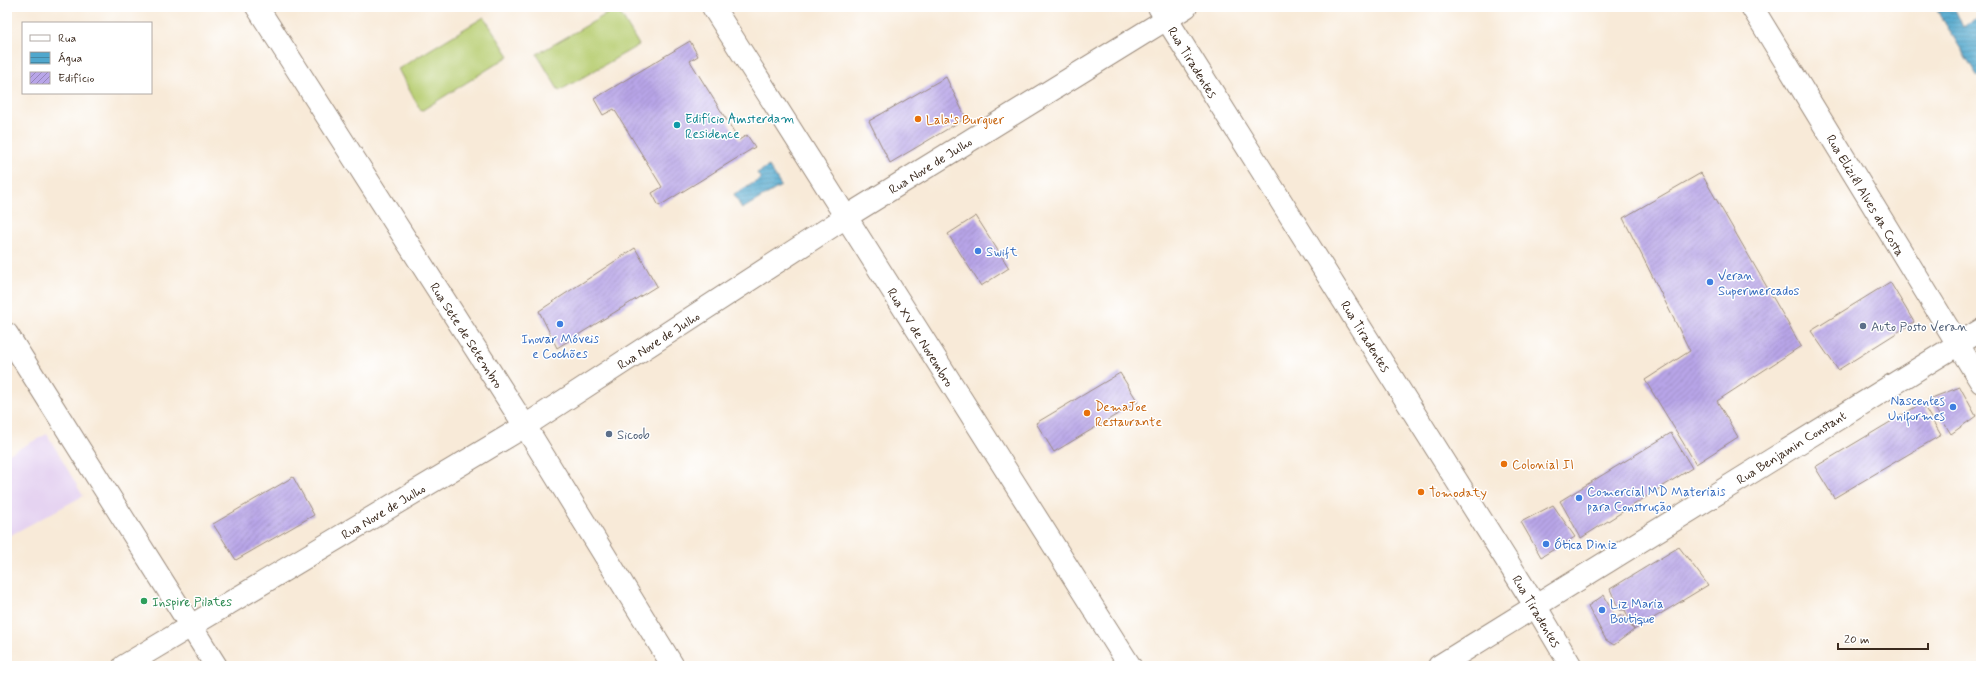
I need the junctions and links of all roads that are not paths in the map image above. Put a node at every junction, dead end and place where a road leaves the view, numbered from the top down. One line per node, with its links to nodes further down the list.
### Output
1 (257, 7): 11 (street, Rua Sete de Setembro)
2 (713, 7): 6 (street, Rua XV de Novembro)
3 (1186, 7): 5 (street, Rua Nove de Julho)
4 (1752, 7): 9 (street, Rua Eliziél Alves da Costa)
5 (1163, 13): 6 (street, Rua Nove de Julho); 12 (street, Rua Tiradentes)
6 (846, 218): 11 (street, Rua Nove de Julho); 17 (street, Rua XV de Novembro)
7 (1981, 330): 9 (street, Rua Benjamin Constant)
8 (7, 334): 13 (street)
9 (1957, 344): 10 (street, Rua Eliziél Alves da Costa); 12 (street, Rua Benjamin Constant)
10 (1981, 382)
11 (525, 426): 13 (street, Rua Nove de Julho); 16 (street, Rua Sete de Setembro)
12 (1536, 607): 18 (street, Rua Benjamin Constant); 19 (street, Rua Tiradentes)
13 (191, 626): 14 (street, Rua Nove de Julho); 15 (street)
14 (124, 666)
15 (216, 666)
16 (673, 666)
17 (1130, 666)
18 (1439, 666)
19 (1571, 666)

